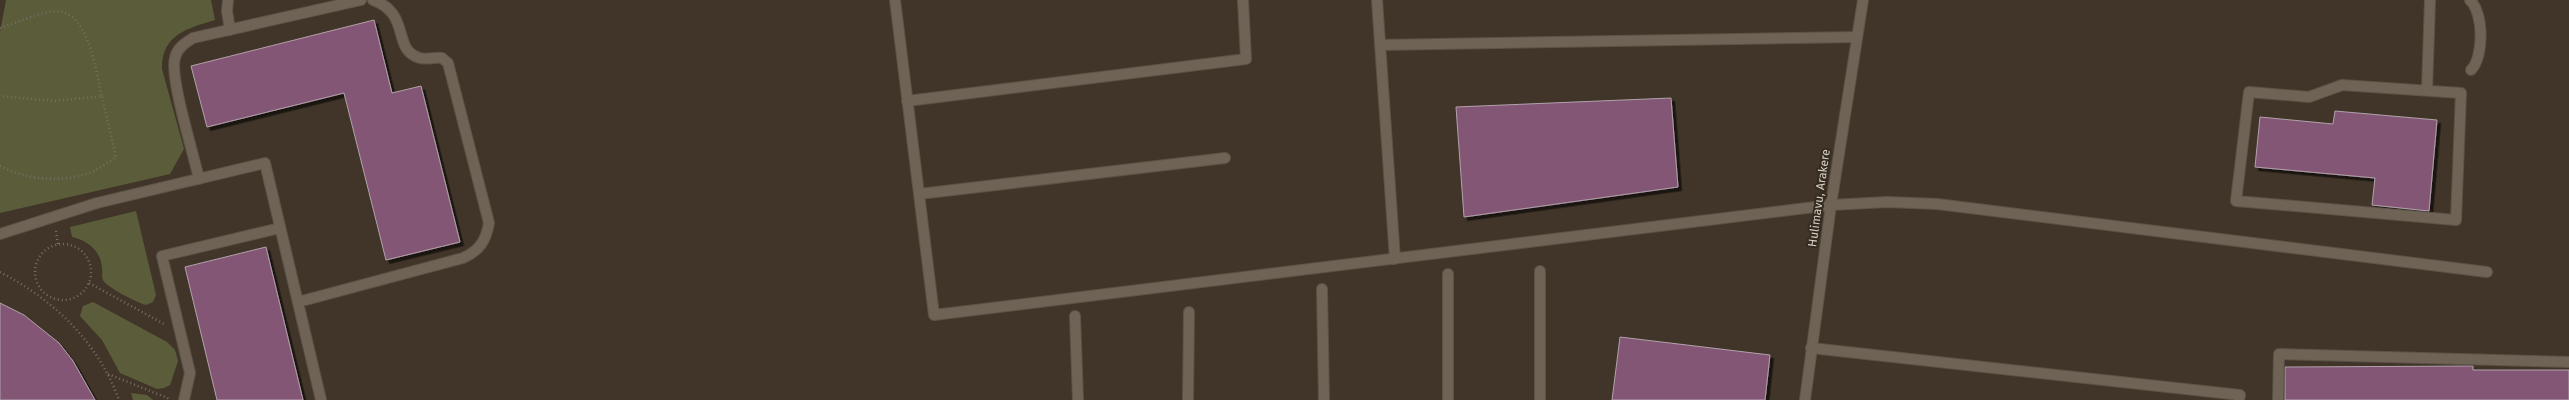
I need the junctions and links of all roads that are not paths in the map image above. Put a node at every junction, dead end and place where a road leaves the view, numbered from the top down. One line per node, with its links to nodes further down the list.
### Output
1 (228, 0): 10 (street)
2 (362, 0): 10 (street)
3 (373, 0): 27 (street)
4 (895, 0): 15 (street)
5 (1243, 0): 15 (street)
6 (1377, 0): 12 (street)
7 (1863, 0): 11 (street, Hulimavu, Arakere)
8 (2430, 0): 14 (street)
9 (2470, 0): 13 (street)
10 (230, 30): 17 (street)
11 (1857, 37): 12 (street); 19 (street, Hulimavu, Arakere)
12 (1380, 45): 22 (street)
13 (2471, 70)
14 (2427, 90): 14 (street)
15 (907, 101): 18 (street)
16 (1225, 158): 18 (street)
17 (199, 179): 20 (street); 21 (street)
18 (919, 194): 22 (street)
19 (1831, 205): 22 (street); 24 (street); 30 (street, Hulimavu, Arakere)
20 (280, 228): 27 (street); 32 (street)
21 (0, 234)
22 (1395, 259)
23 (1540, 271): 38 (street)
24 (2487, 272)
25 (1448, 274): 37 (street)
26 (1322, 289): 36 (street)
27 (298, 302): 33 (street)
28 (1189, 312): 35 (street)
29 (1075, 316): 34 (street)
30 (1811, 348): 39 (street, Hulimavu, Arakere); 40 (street)
31 (2569, 362): 41 (street)
32 (184, 400)
33 (321, 400)
34 (1078, 400)
35 (1188, 400)
36 (1324, 400)
37 (1448, 400)
38 (1540, 400)
39 (1805, 400)
40 (2239, 400)
41 (2278, 400)

